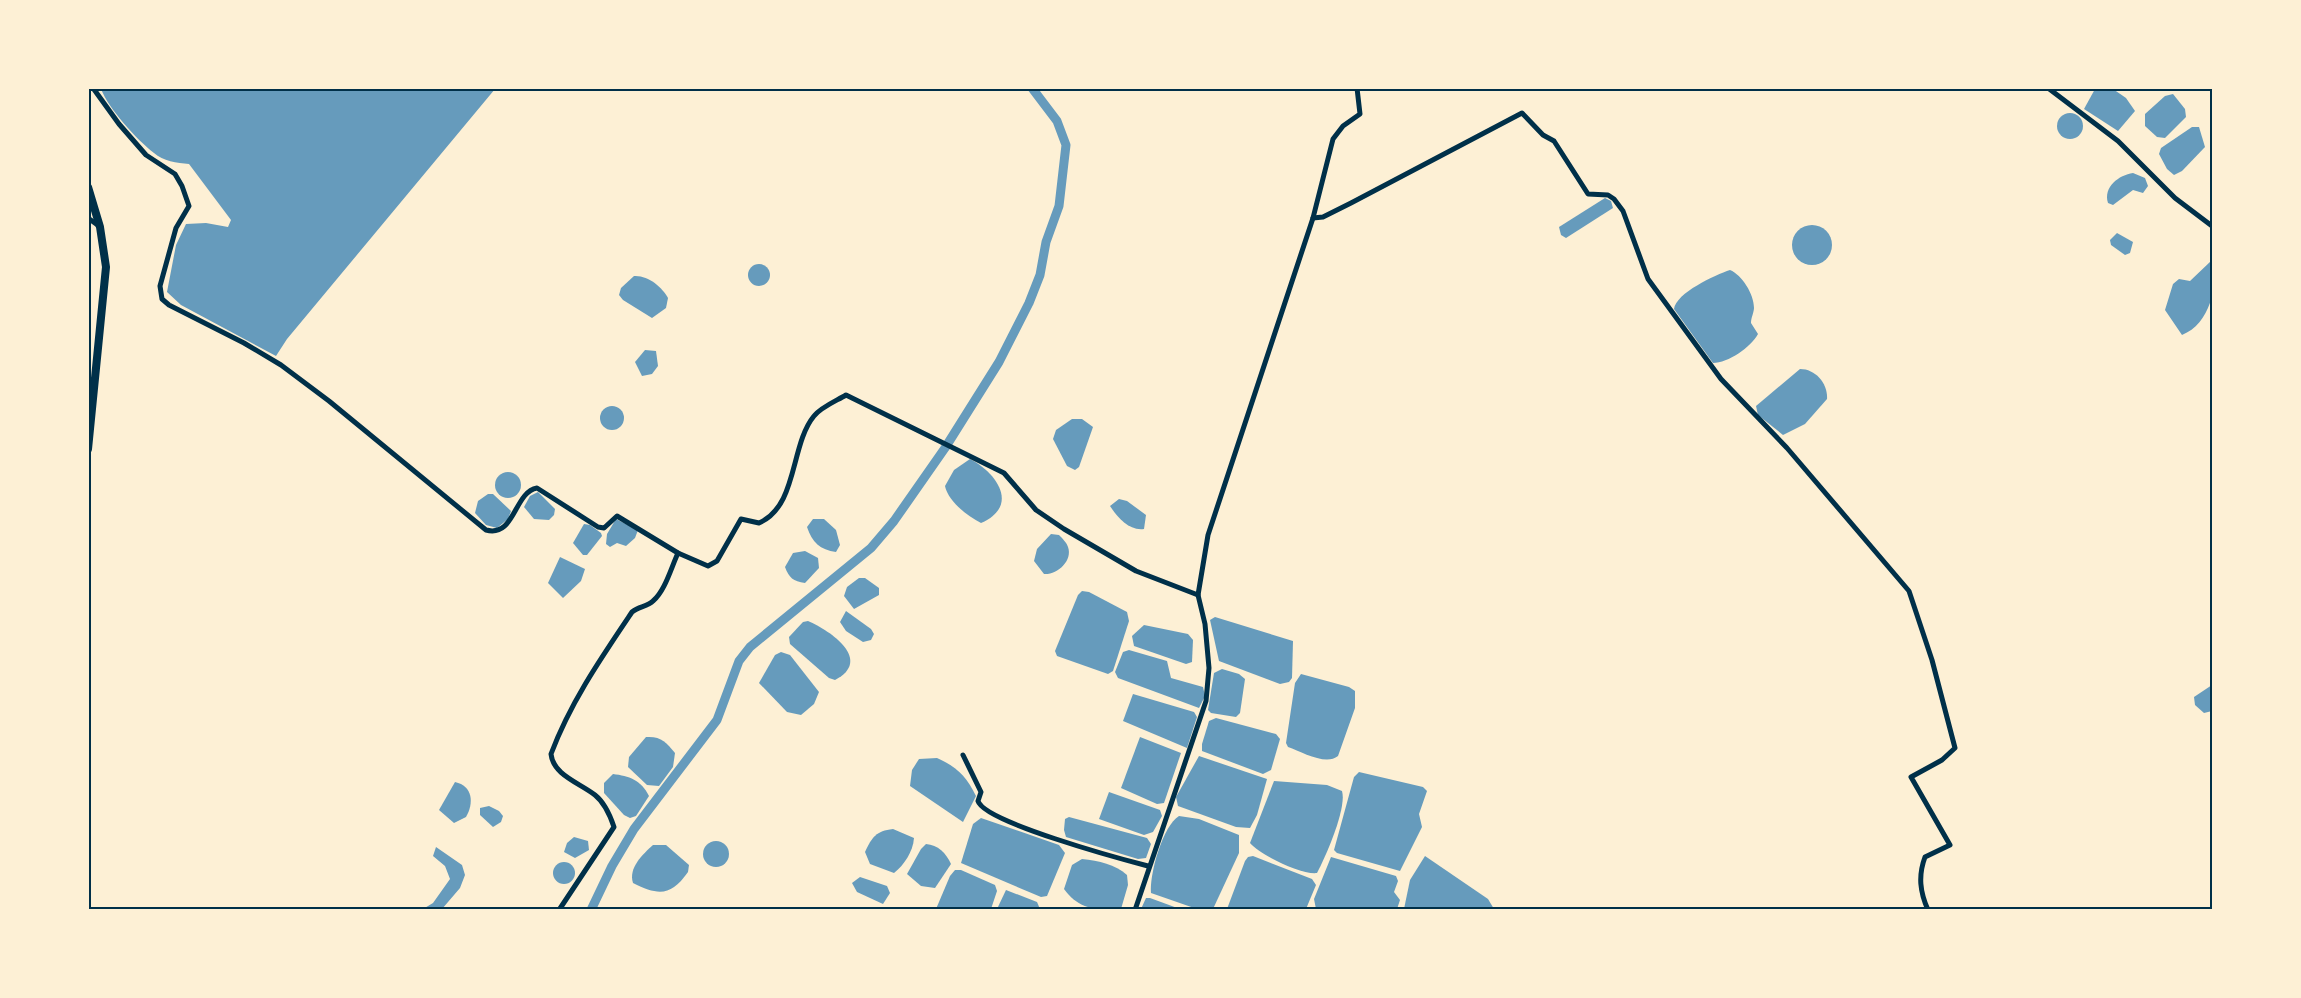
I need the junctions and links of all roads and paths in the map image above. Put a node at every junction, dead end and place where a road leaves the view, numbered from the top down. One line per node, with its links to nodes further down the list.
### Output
1 (93, 88): 10 (street)
2 (1357, 88): 6 (street)
3 (2049, 88): 7 (street)
4 (88, 187): 8 (highway)
5 (88, 218): 8 (street)
6 (1312, 218): 11 (street); 16 (street)
7 (2212, 226)
8 (100, 227): 9 (highway)
9 (88, 449)
10 (678, 553): 11 (street); 14 (street)
11 (1198, 595): 13 (street)
12 (963, 755): 13 (street)
13 (1148, 866): 15 (street)
14 (559, 909)
15 (1135, 909)
16 (1928, 909)

